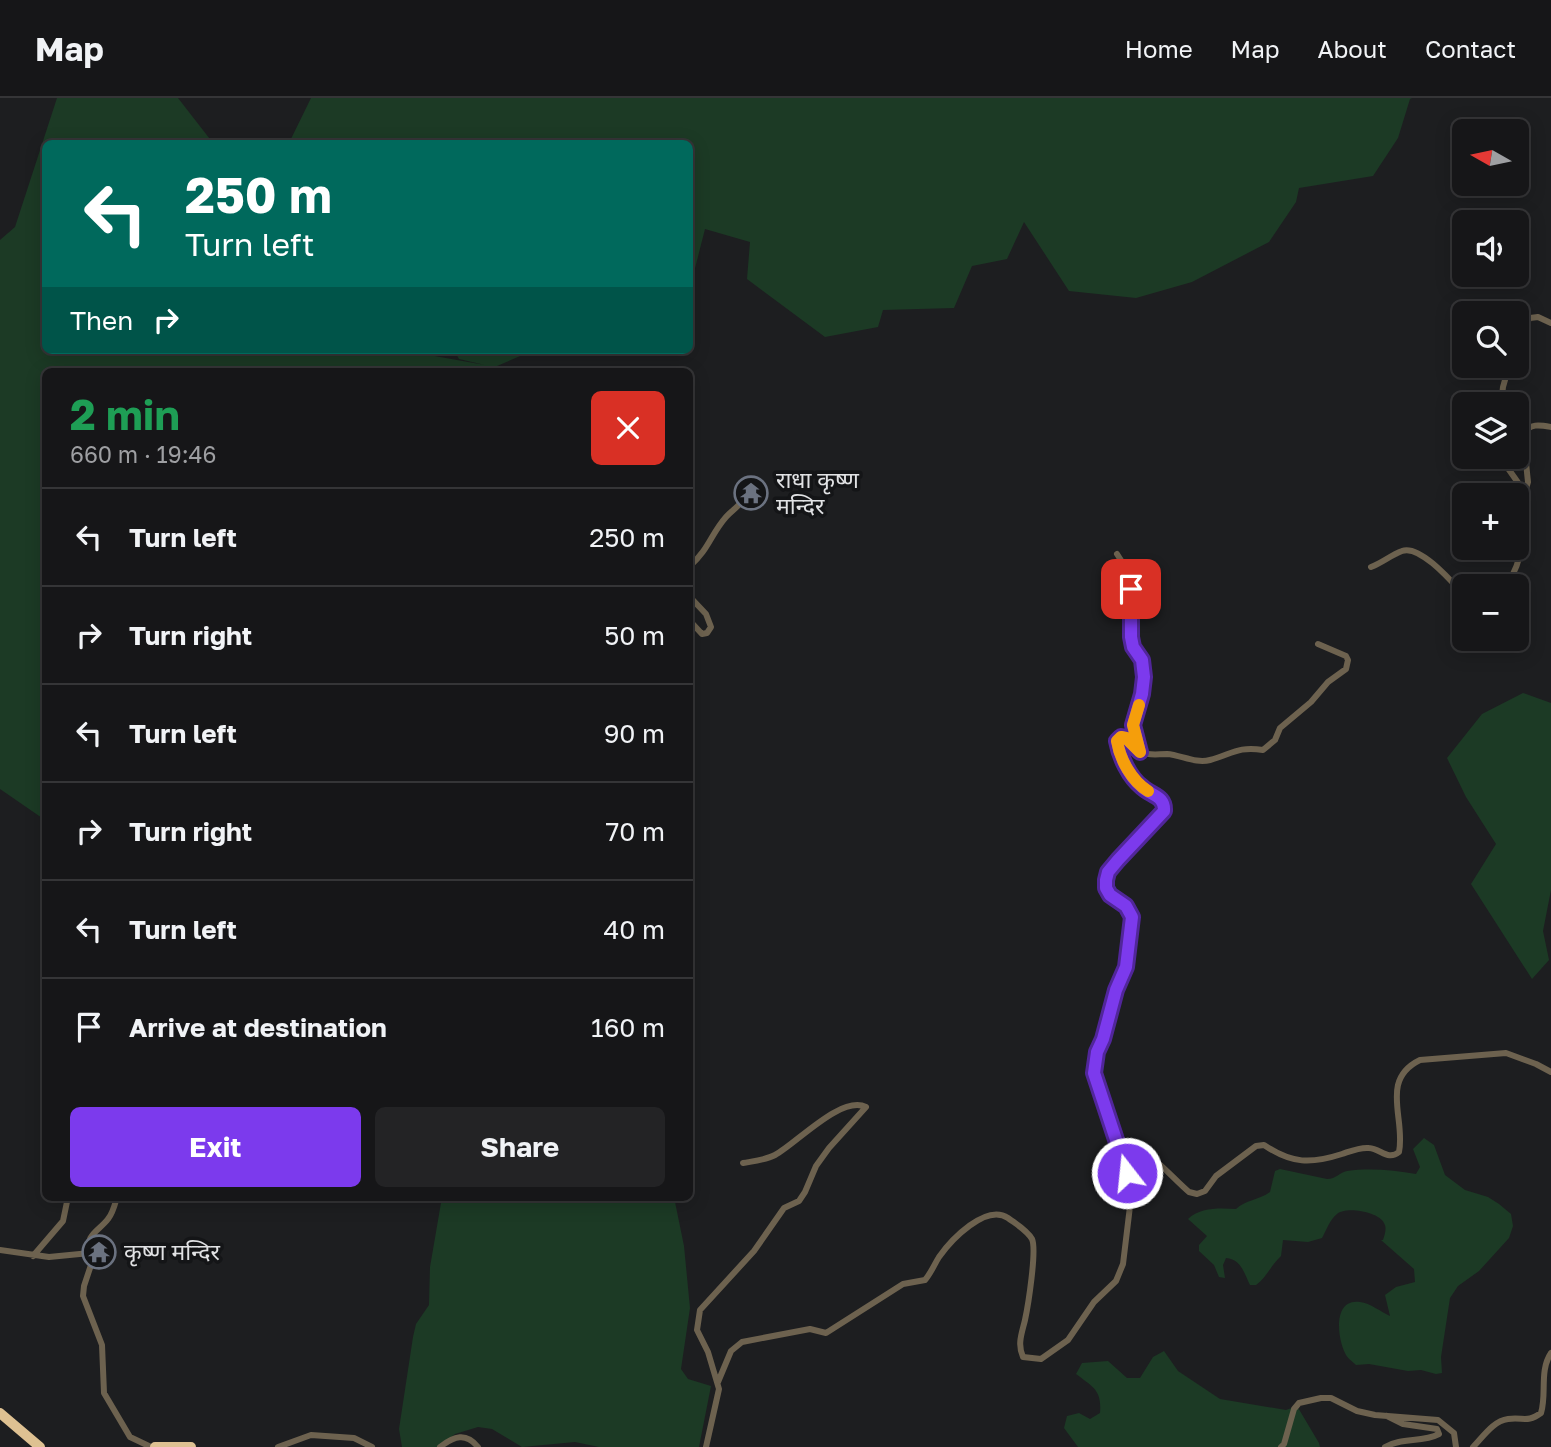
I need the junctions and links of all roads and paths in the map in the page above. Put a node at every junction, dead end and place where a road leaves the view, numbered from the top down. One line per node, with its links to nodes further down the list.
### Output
1 (1529, 319): 2 (street)
2 (1551, 323)
3 (1551, 427): 4 (street)
4 (1528, 483)
5 (746, 491): 7 (street)
6 (1117, 554): 13 (street)
7 (693, 564)
8 (1371, 567): 9 (street)
9 (1452, 584)
10 (693, 600): 11 (street)
11 (693, 624)
12 (1318, 644): 13 (street)
13 (1140, 752): 15 (street)
14 (1551, 1072): 15 (street)
15 (1118, 1140): 23 (street)
16 (743, 1163): 23 (street)
17 (67, 1201): 21 (street)
18 (116, 1201): 20 (street)
19 (0, 1250): 21 (street)
20 (90, 1253): 21 (street); 27 (street)
21 (33, 1256)
22 (1551, 1353): 37 (street)
23 (718, 1382): 33 (street)
24 (0, 1413): 26 (highway)
25 (1385, 1415): 34 (street); 35 (street); 36 (street)
26 (40, 1447)
27 (153, 1447): 28 (highway)
28 (191, 1447)
29 (278, 1447): 30 (street)
30 (372, 1447)
31 (440, 1447): 32 (street)
32 (478, 1447)
33 (706, 1447)
34 (1282, 1447)
35 (1385, 1447)
36 (1457, 1447)
37 (1473, 1447)

